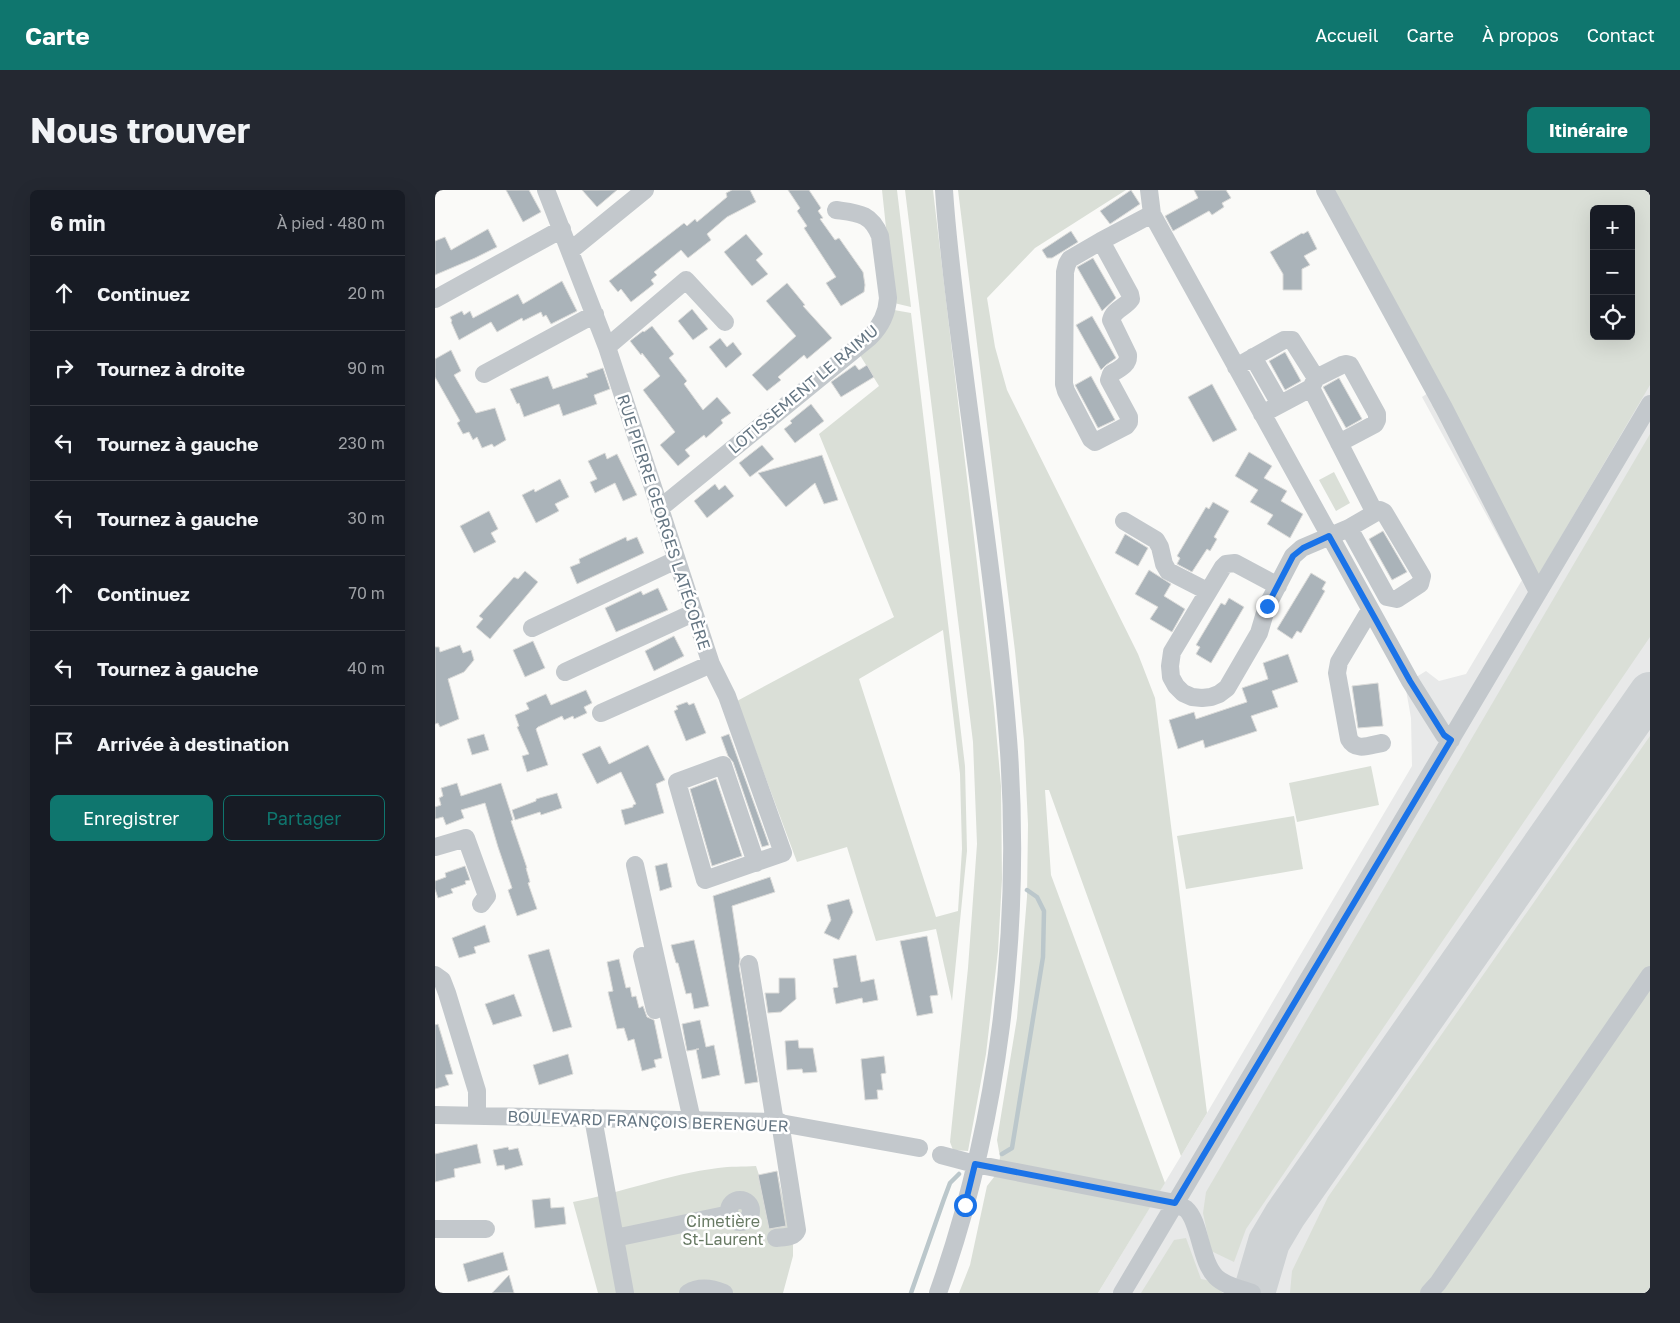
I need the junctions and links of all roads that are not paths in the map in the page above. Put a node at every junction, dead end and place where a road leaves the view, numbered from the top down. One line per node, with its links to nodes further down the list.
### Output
1 (546, 190): 8 (street, RUE PIERRE GEORGES LATÉCOÈRE)
2 (645, 190): 10 (street)
3 (944, 190): 55 (street)
4 (1149, 190): 7 (street)
5 (1325, 190): 31 (street)
6 (836, 210): 23 (street, LOTISSEMENT LE RAIMU)
7 (1152, 214): 9 (street); 16 (street)
8 (562, 228): 10 (street, RUE PIERRE GEORGES LATÉCOÈRE); 11 (street)
9 (1101, 241): 9 (street)
10 (570, 251): 12 (street, RUE PIERRE GEORGES LATÉCOÈRE)
11 (435, 299)
12 (595, 314): 14 (street, RUE PIERRE GEORGES LATÉCOÈRE); 17 (street)
13 (725, 322): 14 (street)
14 (607, 348): 23 (street, RUE PIERRE GEORGES LATÉCOÈRE)
15 (1253, 358): 16 (street); 18 (street); 19 (street)
16 (1236, 367): 21 (street)
17 (484, 374)
18 (1313, 383): 19 (street); 22 (street); 22 (street)
19 (1280, 404): 21 (street)
20 (1650, 404): 31 (street)
21 (1262, 414): 27 (street)
22 (1339, 443): 24 (street)
23 (659, 508): 28 (street, RUE PIERRE GEORGES LATÉCOÈRE)
24 (1375, 512): 26 (street); 26 (street)
25 (1124, 521): 30 (street)
26 (1349, 528): 27 (street)
27 (1329, 536): 29 (street); 32 (street)
28 (676, 560): 33 (street, RUE PIERRE GEORGES LATÉCOÈRE); 34 (street)
29 (1278, 586): 30 (street); 30 (street)
30 (1207, 591)
31 (1538, 592): 38 (street)
32 (1370, 610): 38 (street); 39 (street)
33 (693, 613): 35 (street, RUE PIERRE GEORGES LATÉCOÈRE); 36 (street)
34 (531, 628)
35 (711, 664): 37 (street); 41 (street, RUE PIERRE GEORGES LATÉCOÈRE)
36 (565, 672)
37 (601, 713)
38 (1451, 740): 56 (street)
39 (1382, 743)
40 (435, 847): 43 (street)
41 (756, 862): 41 (street)
42 (635, 865): 51 (street)
43 (481, 904)
44 (642, 956): 51 (street)
45 (749, 964): 52 (street)
46 (435, 975): 49 (street)
47 (1650, 975): 68 (street)
48 (435, 1115): 49 (street, BOULEVARD FRANÇOIS BERENGUER)
49 (477, 1116): 50 (street, BOULEVARD FRANÇOIS BERENGUER)
50 (593, 1118): 51 (street, BOULEVARD FRANÇOIS BERENGUER); 60 (street)
51 (687, 1120): 52 (street, BOULEVARD FRANÇOIS BERENGUER)
52 (777, 1122): 53 (street, BOULEVARD FRANÇOIS BERENGUER); 61 (street)
53 (919, 1148)
54 (941, 1155): 55 (street)
55 (975, 1164): 56 (street); 65 (street)
56 (1175, 1203): 66 (street); 67 (street)
57 (730, 1214): 60 (street)
58 (486, 1228): 59 (street)
59 (435, 1229)
60 (615, 1238): 62 (street)
61 (775, 1238)
62 (625, 1293)
63 (688, 1293): 64 (street)
64 (724, 1293)
65 (938, 1293)
66 (1122, 1293)
67 (1252, 1293)
68 (1429, 1293)

